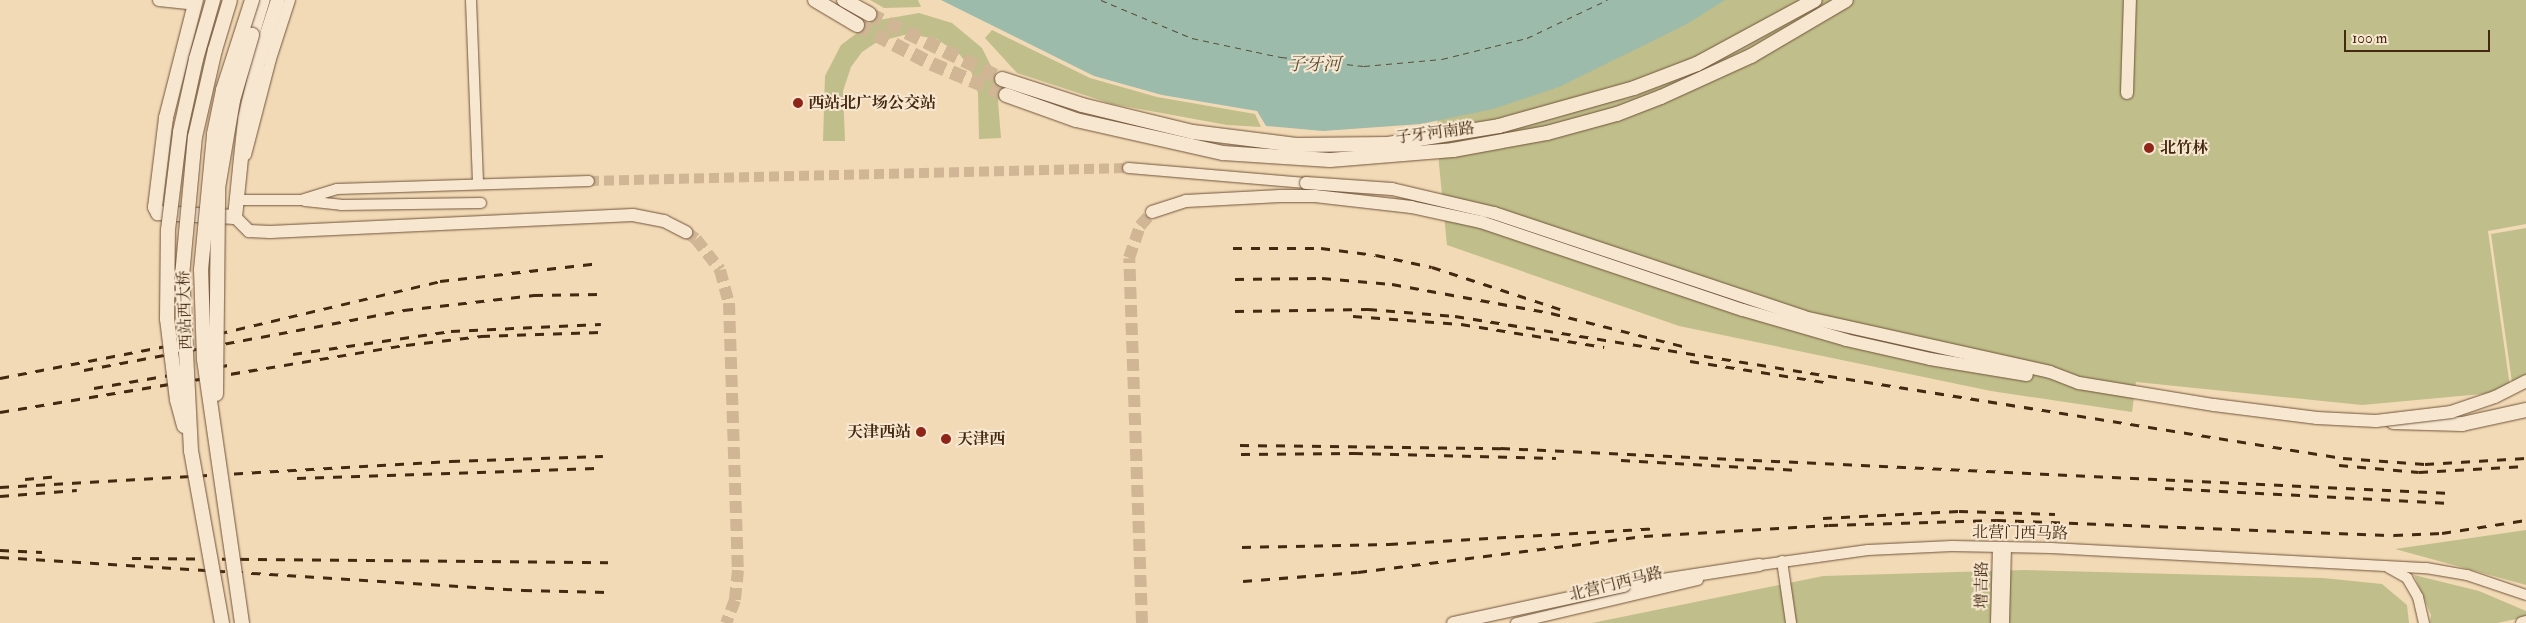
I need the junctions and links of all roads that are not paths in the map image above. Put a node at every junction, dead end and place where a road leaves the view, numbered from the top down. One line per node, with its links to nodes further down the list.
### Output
1 (159, 0): 14 (street)
2 (213, 0): 36 (main road, bridge)
3 (230, 0): 36 (main road, 西站西大桥, bridge)
4 (252, 0): 35 (main road, 西站西大桥, bridge)
5 (263, 0): 35 (main road, bridge)
6 (278, 0): 21 (main road)
7 (290, 0): 21 (street)
8 (471, 0): 24 (street)
9 (815, 0): 16 (main road)
10 (844, 0): 15 (main road)
11 (1815, 0): 17 (main road, 子牙河南路)
12 (1846, 0): 19 (main road, 子牙河南路)
13 (2130, 0): 18 (street)
14 (195, 2): 29 (main road)
15 (869, 14)
16 (857, 25)
17 (1002, 79)
18 (2127, 93)
19 (1006, 95)
20 (1128, 168): 23 (street)
21 (241, 170): 25 (main road)
22 (588, 181): 24 (street)
23 (1306, 183): 32 (street, bridge)
24 (478, 184): 26 (street)
25 (238, 200): 26 (street); 29 (main road)
26 (301, 200): 27 (street)
27 (481, 203)
28 (1152, 212): 32 (street, bridge)
29 (235, 217): 30 (street)
30 (686, 232)
31 (2526, 381): 34 (street, bridge)
32 (2079, 383): 34 (street, bridge)
33 (2526, 410): 34 (main road, bridge)
34 (2376, 421)
35 (216, 437): 44 (main road, 西站西大桥, bridge)
36 (191, 451): 43 (main road, 西站西大桥, bridge)
37 (2002, 547): 38 (street, 北营门西马路); 40 (street, 北营门西马路); 48 (street, 增吉路); 49 (street, 增吉路)
38 (1782, 561): 39 (street, 北营门西马路); 47 (street)
39 (1759, 565): 45 (street, bridge); 46 (street, 北营门西马路)
40 (2386, 566): 41 (street, 北营门西马路); 50 (street)
41 (2526, 596)
42 (2526, 622): 51 (street)
43 (222, 623)
44 (242, 623)
45 (1453, 623)
46 (1516, 623)
47 (1790, 623)
48 (1996, 623)
49 (2004, 623)
50 (2424, 623)
51 (2522, 623)

